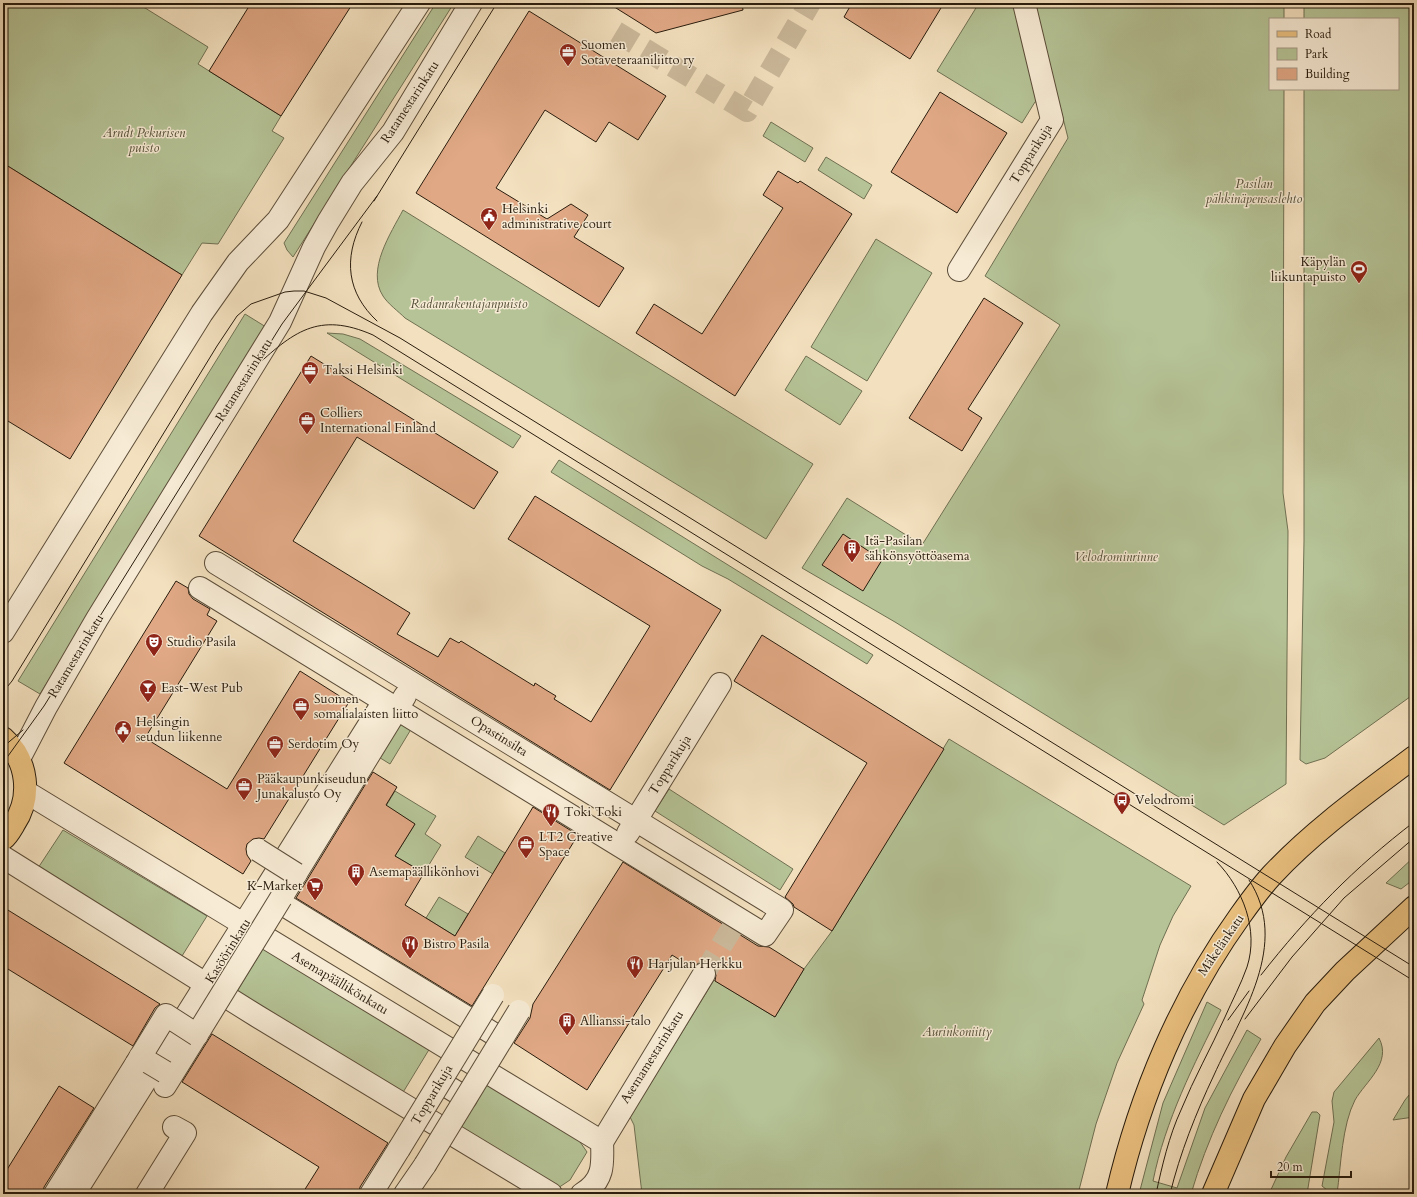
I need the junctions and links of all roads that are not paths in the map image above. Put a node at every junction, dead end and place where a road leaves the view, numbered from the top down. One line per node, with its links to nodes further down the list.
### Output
1 (419, 3): 8 (street)
2 (471, 3): 16 (street, Ratamestarinkatu)
3 (1024, 3): 4 (street, Topparikuja)
4 (959, 270)
5 (220, 572): 7 (street, Opastinsilta)
6 (200, 588): 7 (street, Opastinsilta)
7 (247, 598): 9 (street, Opastinsilta); 10 (street, Opastinsilta)
8 (3, 632)
9 (357, 649): 10 (street); 11 (street, Opastinsilta)
10 (341, 675): 13 (street, Opastinsilta)
11 (413, 683): 13 (street, Kasöörinkatu); 18 (street, Opastinsilta)
12 (720, 684): 19 (street, Topparikuja)
13 (390, 710): 20 (street, Opastinsilta); 25 (street, Kasöörinkatu); 28 (street, Kasöörinkatu)
14 (3, 738): 16 (main road)
15 (1414, 757): 50 (main road, Mäkelänkatu)
16 (19, 758): 17 (main road)
17 (26, 792): 21 (main road); 28 (street, Asemapäällikönkatu)
18 (610, 804): 19 (street, Opastinsilta); 20 (street)
19 (642, 824): 23 (street, Topparikuja); 23 (street, Opastinsilta)
20 (594, 830): 23 (street, Opastinsilta)
21 (3, 839)
22 (258, 850): 25 (street, bridge)
23 (627, 850)
24 (3, 856): 30 (street)
25 (296, 874): 26 (street, Kasöörinkatu, bridge)
26 (279, 902): 33 (street); 34 (street, Kasöörinkatu, bridge)
27 (1414, 907): 51 (main road)
28 (244, 925): 30 (street, Kasöörinkatu); 40 (street, Asemapäällikönkatu)
29 (704, 974): 40 (street, Asemamestarinkatu)
30 (207, 984): 44 (street, Kasöörinkatu); 48 (street)
31 (493, 995): 33 (street, Topparikuja, bridge)
32 (519, 1011): 35 (street, bridge)
33 (476, 1023): 35 (street); 37 (street, Topparikuja, bridge)
34 (204, 1029): 36 (street, bridge); 36 (street, Kasöörinkatu, bridge)
35 (502, 1039): 38 (street, bridge)
36 (138, 1060): 43 (street)
37 (440, 1082): 38 (street); 41 (street, Topparikuja, bridge)
38 (466, 1098): 42 (street, bridge)
39 (174, 1127): 45 (street)
40 (602, 1142): 49 (street)
41 (400, 1147): 42 (street); 46 (street, Topparikuja)
42 (426, 1164): 47 (street)
43 (55, 1194)
44 (74, 1194)
45 (147, 1194)
46 (371, 1194)
47 (405, 1194)
48 (551, 1194)
49 (582, 1194)
50 (1117, 1194)
51 (1213, 1194)

